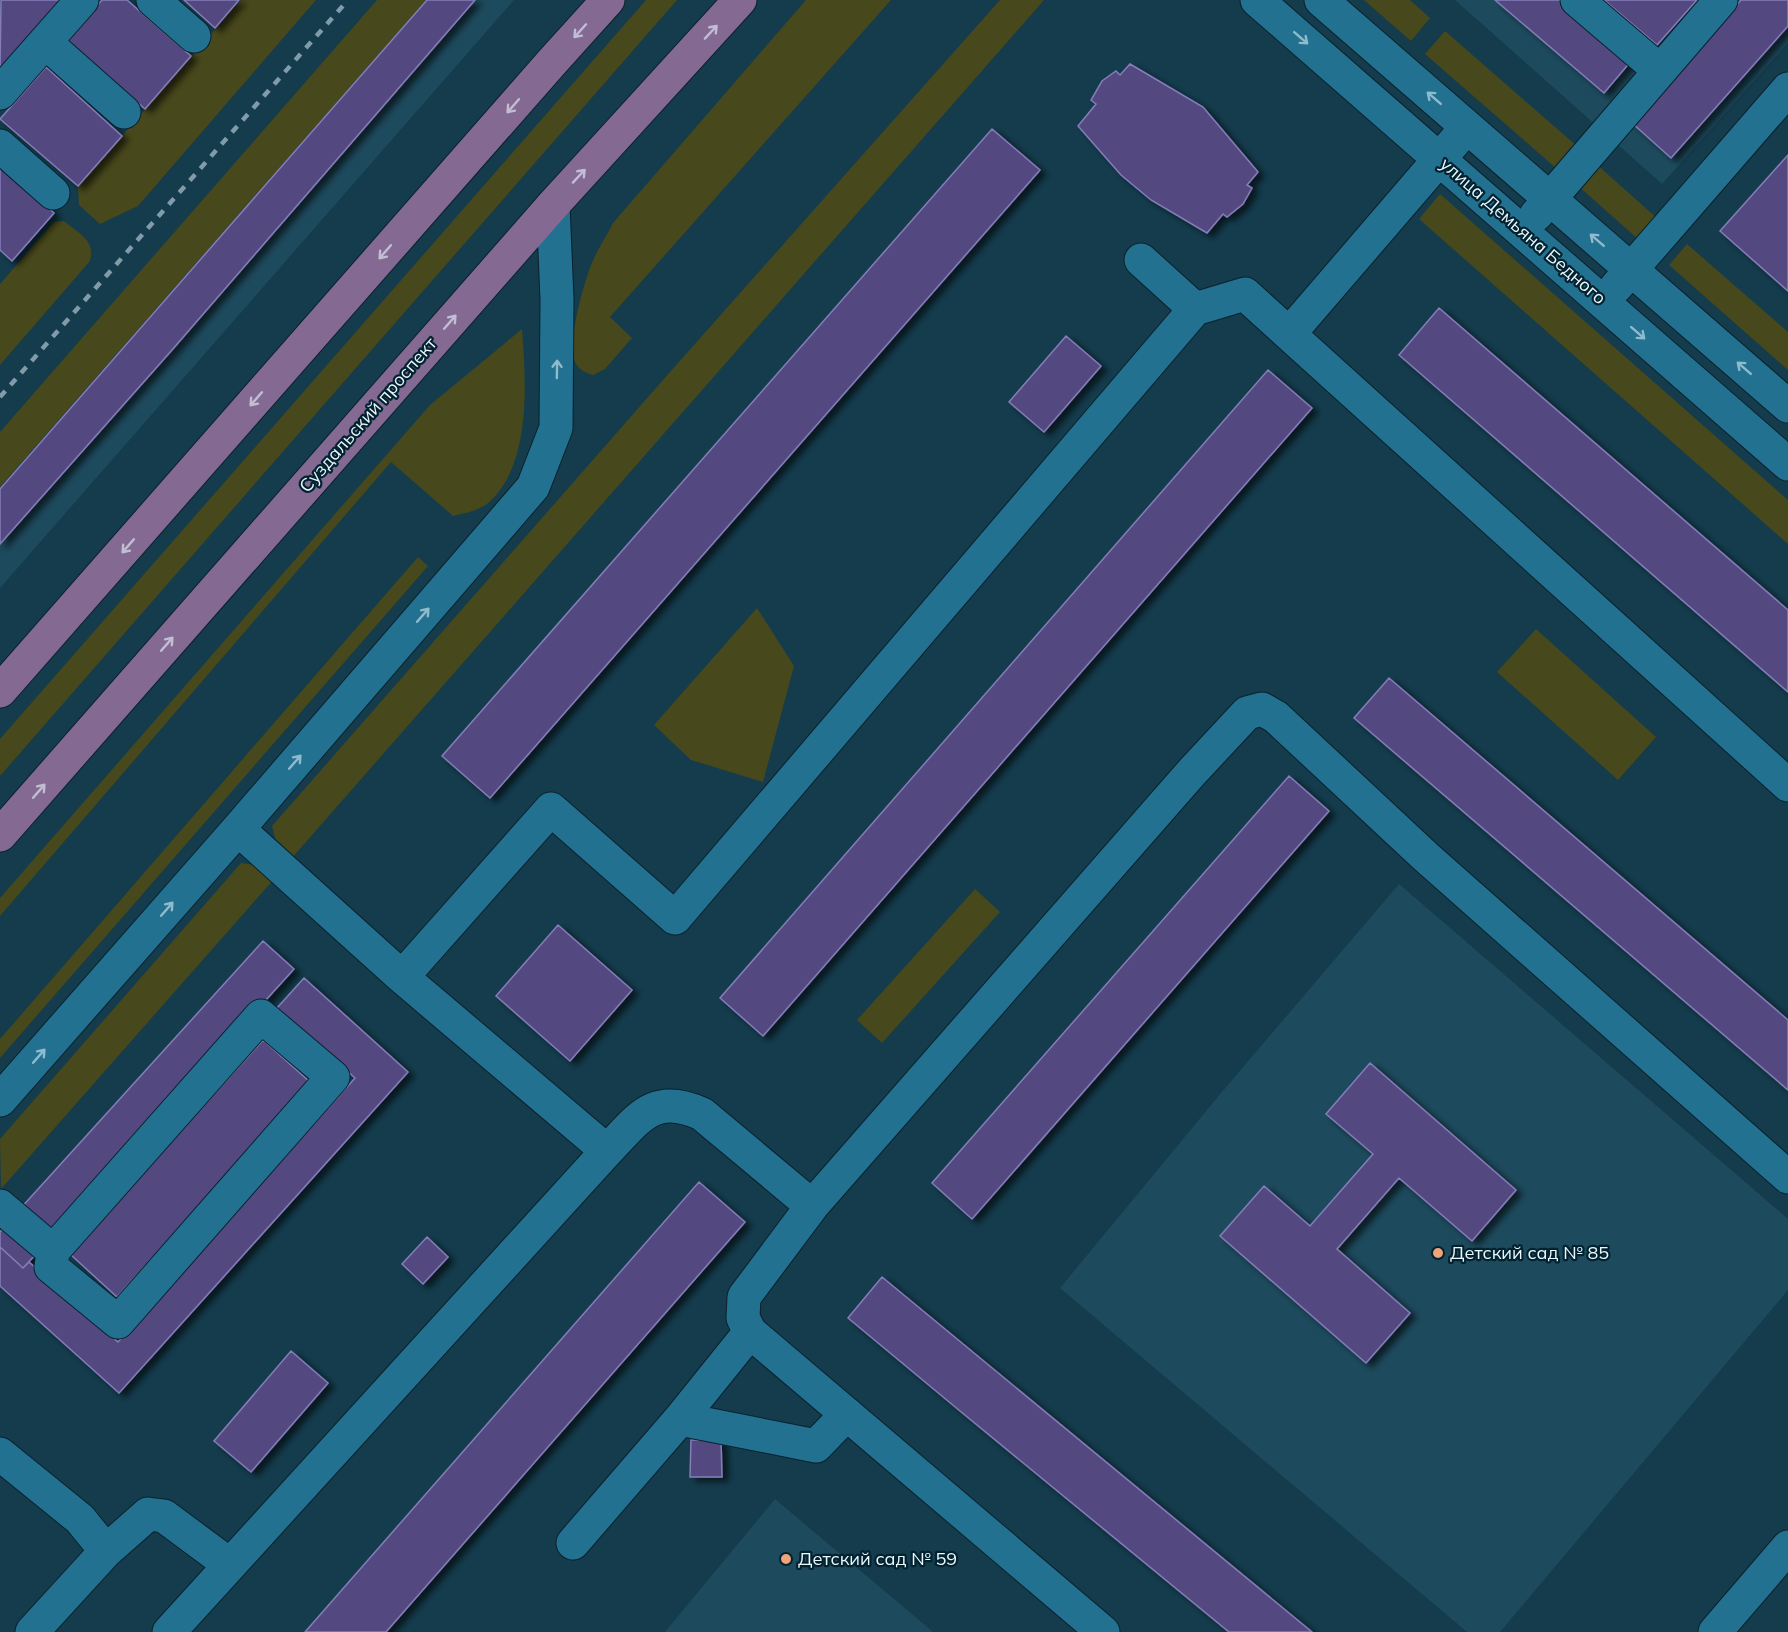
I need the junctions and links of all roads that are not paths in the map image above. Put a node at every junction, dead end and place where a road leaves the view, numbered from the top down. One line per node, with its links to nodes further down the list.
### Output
1 (82, 0): 10 (street)
2 (153, 0): 9 (street)
3 (608, 0): 29 (main road, one-way to 29)
4 (741, 0): 20 (main road, Суздальский проспект, one-way to 4)
5 (1257, 0): 17 (street, улица Демьяна Бедного, one-way to 17)
6 (1321, 0): 15 (street, one-way to 6)
7 (1577, 0): 11 (street)
8 (1721, 0): 11 (street)
9 (194, 36)
10 (45, 42): 13 (street); 14 (street)
11 (1659, 70): 19 (street)
12 (1788, 89): 23 (street)
13 (0, 93)
14 (124, 112)
15 (1467, 127): 17 (street); 19 (street)
16 (0, 146): 18 (street)
17 (1441, 159): 21 (street, улица Демьяна Бедного); 26 (street)
18 (53, 193)
19 (1550, 199): 21 (street); 23 (street, one-way to 19)
20 (553, 205): 31 (street, one-way to 20); 32 (main road, Суздальский проспект, one-way to 20)
21 (1523, 231): 24 (street, улица Демьяна Бедного)
22 (1141, 260): 25 (street)
23 (1630, 270): 24 (street); 27 (street, one-way to 23)
24 (1603, 302): 28 (street, улица Демьяна Бедного, one-way to 28)
25 (1195, 309): 26 (street); 33 (street)
26 (1289, 334): 30 (street)
27 (1788, 406)
28 (1788, 464)
29 (0, 691)
30 (1788, 785)
31 (238, 828): 33 (street); 34 (street, one-way to 31)
32 (0, 835)
33 (402, 977): 35 (street)
34 (0, 1100)
35 (607, 1151): 38 (street); 47 (street)
36 (1788, 1177): 38 (street)
37 (0, 1206): 39 (street)
38 (812, 1206): 40 (street)
39 (53, 1251): 39 (street)
40 (750, 1332): 41 (street); 42 (street)
41 (847, 1414): 42 (street); 50 (street)
42 (680, 1419): 44 (street)
43 (0, 1454): 46 (street)
44 (573, 1544)
45 (1788, 1547): 51 (street)
46 (106, 1551): 47 (street); 48 (street)
47 (230, 1565): 49 (street)
48 (32, 1632)
49 (169, 1632)
50 (1103, 1632)
51 (1715, 1632)

